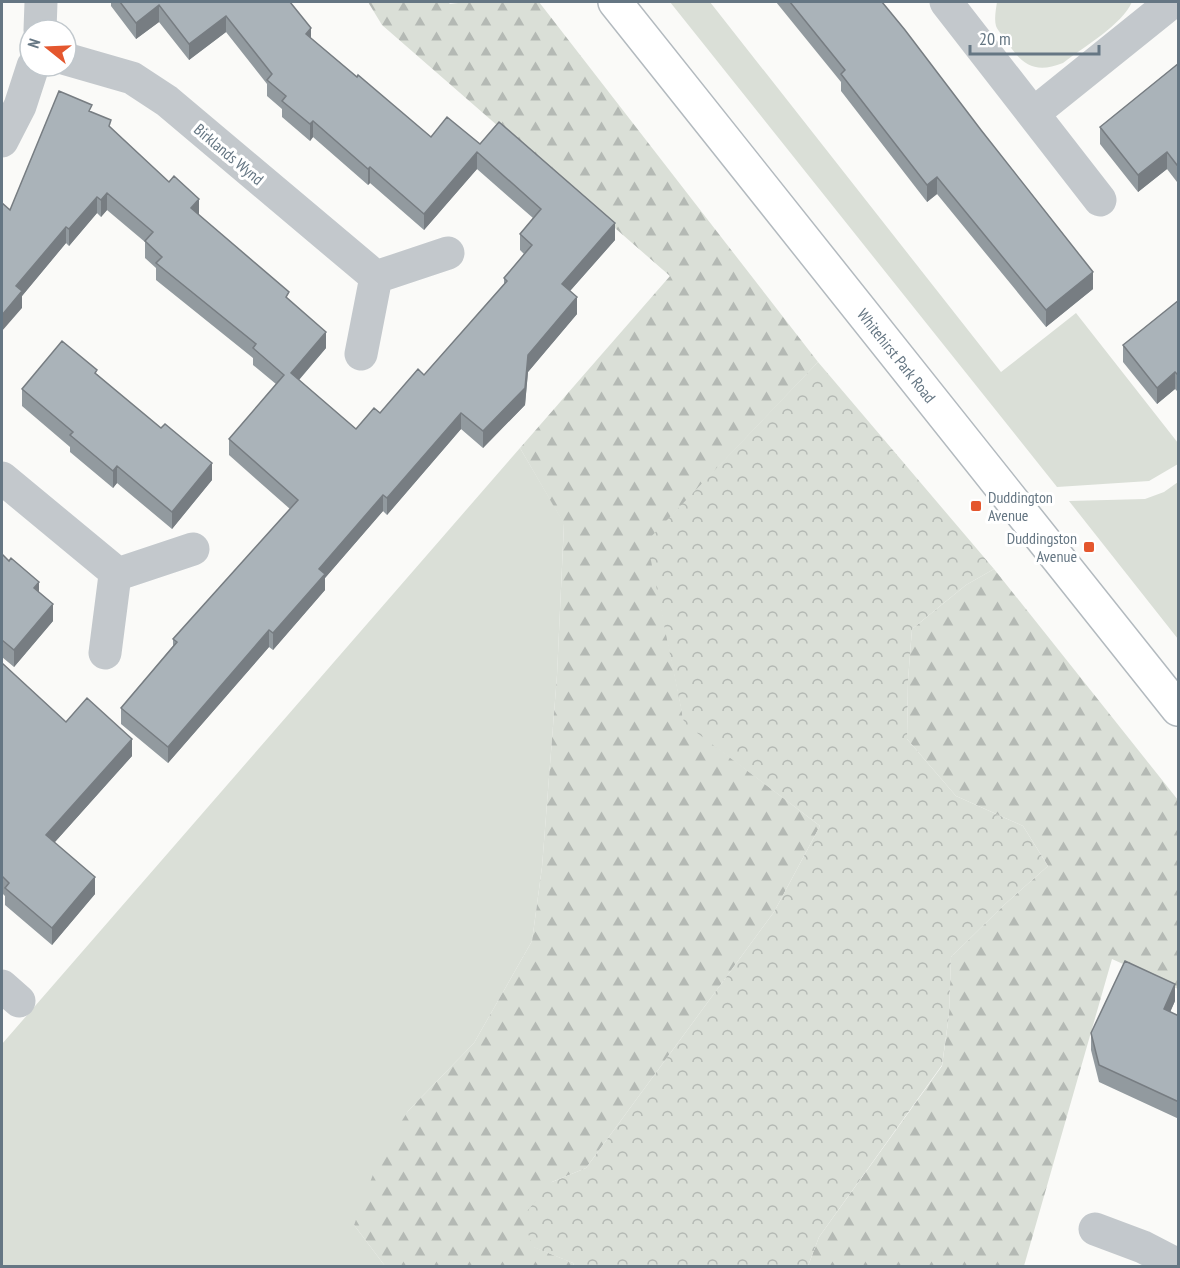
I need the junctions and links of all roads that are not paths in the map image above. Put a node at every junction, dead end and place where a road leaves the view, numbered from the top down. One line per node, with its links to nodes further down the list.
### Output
1 (41, 2): 5 (street)
2 (615, 2): 18 (street, Whitehirst Park Road)
3 (1172, 2): 8 (street)
4 (949, 3): 8 (street)
5 (40, 18)
6 (78, 62): 12 (street, Birklands Wynd)
7 (29, 78): 9 (street)
8 (1034, 113): 10 (street)
9 (2, 141)
10 (1100, 200)
11 (448, 253): 12 (street)
12 (376, 278): 13 (street)
13 (361, 354)
14 (2, 477): 16 (street)
15 (193, 549): 16 (street)
16 (118, 574): 17 (street)
17 (105, 653)
18 (1179, 710)
19 (1095, 1229): 20 (street)
20 (1179, 1265)

